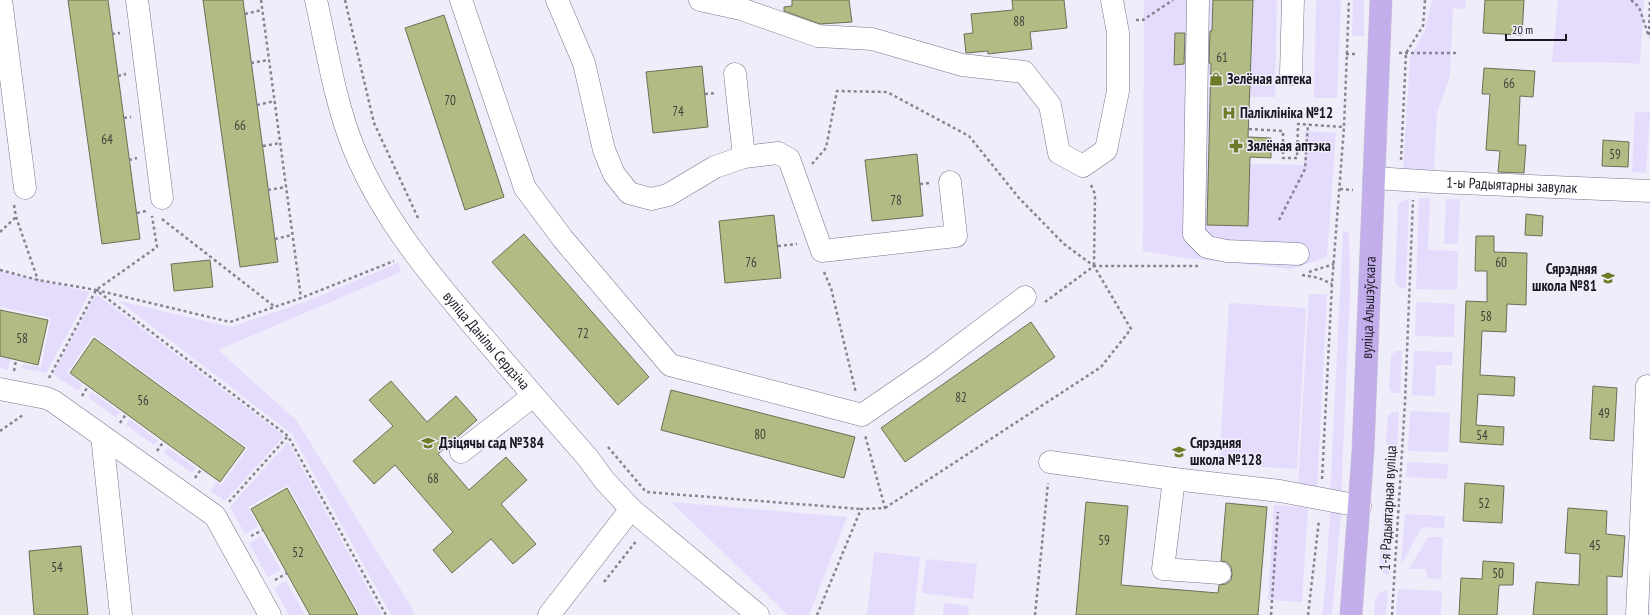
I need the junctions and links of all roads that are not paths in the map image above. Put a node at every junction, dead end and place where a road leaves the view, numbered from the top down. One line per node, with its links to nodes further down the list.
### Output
1 (1, 0): 16 (street)
2 (137, 0): 18 (street)
3 (316, 0): 23 (street, вуліца Данілы Сердзіча)
4 (461, 0): 20 (street)
5 (557, 0): 13 (street)
6 (700, 0): 7 (street)
7 (1112, 0)
8 (1198, 0): 19 (street)
9 (1293, 0): 12 (street)
10 (1381, 0): 14 (main road, вуліца Альшэўскага)
11 (735, 74): 13 (street)
12 (1291, 74)
13 (744, 157): 15 (street)
14 (1374, 178): 17 (street, 1-ы Радыятарны завулак); 28 (main road, вуліца Альшэўскага)
15 (950, 182)
16 (25, 188)
17 (1650, 191)
18 (157, 204)
19 (1298, 254)
20 (1032, 300)
21 (7, 381): 24 (street)
22 (1647, 386): 36 (street)
23 (533, 396): 25 (street); 29 (street, вуліца Данілы Сердзіча)
24 (110, 431): 31 (street); 32 (street)
25 (461, 452)
26 (1050, 462): 27 (street)
27 (1174, 479): 28 (street); 30 (street)
28 (1360, 506): 35 (main road, вуліца Альшэўскага)
29 (627, 515): 33 (street); 34 (street, вуліца Данілы Сердзіча)
30 (1220, 573)
31 (122, 615)
32 (270, 615)
33 (549, 615)
34 (758, 615)
35 (1351, 615)
36 (1637, 615)

